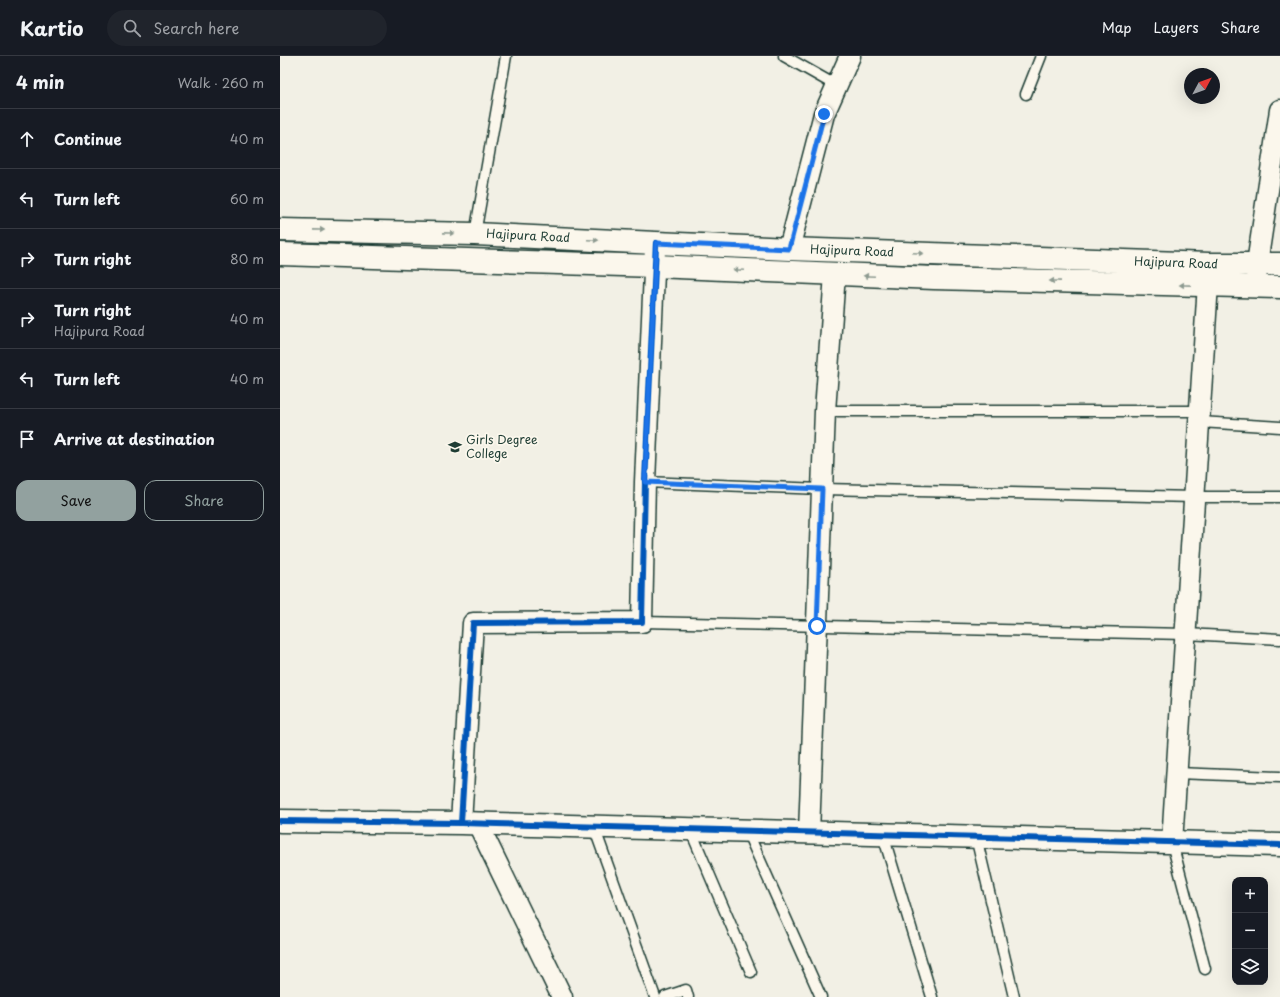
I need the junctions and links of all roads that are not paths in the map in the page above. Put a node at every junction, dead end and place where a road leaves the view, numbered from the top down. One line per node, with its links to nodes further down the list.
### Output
1 (506, 56): 9 (lane)
2 (784, 56): 5 (lane)
3 (850, 56): 5 (street)
4 (1041, 56): 6 (lane)
5 (837, 86): 11 (street)
6 (1026, 94)
7 (1280, 110): 13 (street)
8 (280, 230): 9 (main road, Hajipura Road, one-way to 9)
9 (475, 234): 10 (main road, Hajipura Road, one-way to 10)
10 (656, 243): 11 (main road, Hajipura Road); 15 (street)
11 (789, 249): 17 (main road, Hajipura Road, one-way to 17)
12 (280, 254): 15 (main road)
13 (1257, 264): 14 (main road, Hajipura Road); 17 (main road, Hajipura Road); 18 (street)
14 (1280, 264)
15 (655, 266): 16 (main road, one-way to 15); 23 (street)
16 (835, 274): 17 (main road, one-way to 16); 20 (street)
17 (1209, 275): 18 (main road); 21 (street)
18 (1256, 287): 19 (main road)
19 (1280, 287)
20 (825, 411): 21 (lane); 24 (street)
21 (1200, 416): 22 (lane); 25 (street)
22 (1280, 427)
23 (645, 482): 24 (lane); 27 (street)
24 (822, 489): 25 (lane); 28 (street)
25 (1195, 497): 26 (lane); 29 (street)
26 (1280, 497)
27 (642, 622): 28 (lane); 34 (street)
28 (817, 626): 29 (lane); 38 (street)
29 (1186, 634): 30 (lane); 31 (street)
30 (1280, 639)
31 (1177, 773): 32 (lane); 41 (street)
32 (1280, 777)
33 (280, 821): 34 (main road)
34 (469, 823): 35 (main road); 45 (street)
35 (594, 827): 36 (main road); 46 (lane)
36 (690, 829): 37 (main road); 44 (lane)
37 (747, 831): 38 (main road); 49 (lane)
38 (809, 833): 39 (main road)
39 (882, 835): 40 (main road); 50 (lane)
40 (976, 837): 41 (main road); 51 (lane)
41 (1172, 843): 42 (main road); 43 (lane)
42 (1280, 845)
43 (1205, 969)
44 (751, 972)
45 (562, 997)
46 (655, 997)
47 (665, 997): 48 (lane)
48 (688, 997)
49 (821, 997)
50 (932, 997)
51 (1014, 997)

